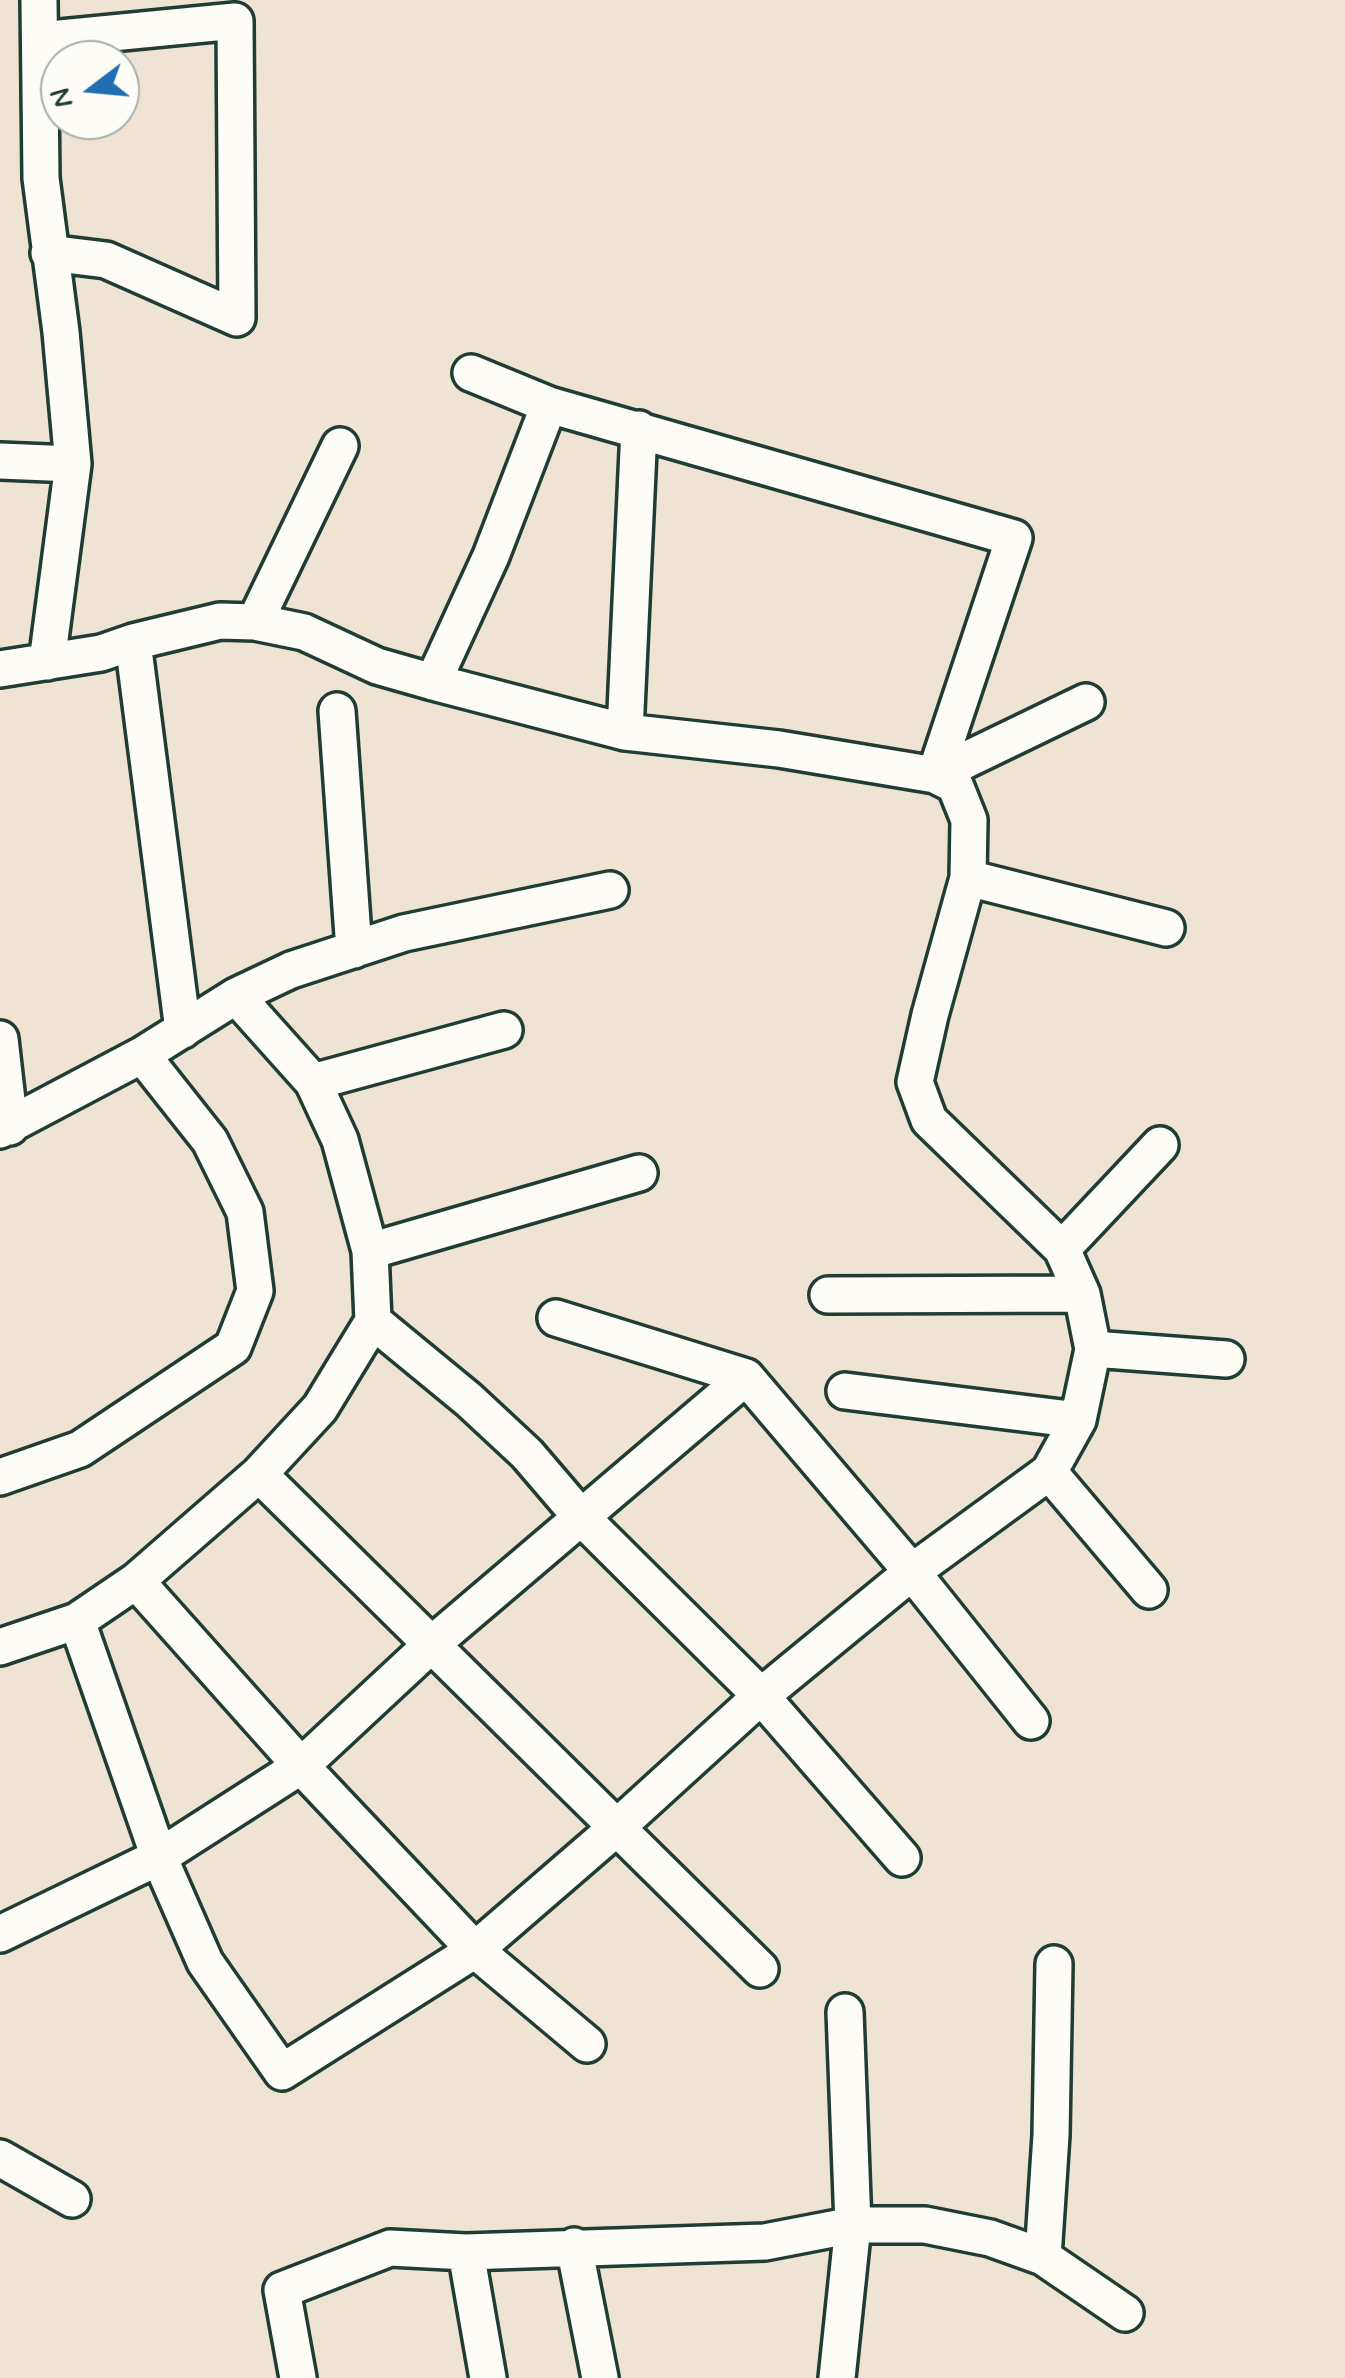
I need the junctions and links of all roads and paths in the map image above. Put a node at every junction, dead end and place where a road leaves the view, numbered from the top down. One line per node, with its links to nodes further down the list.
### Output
1 (39, 0): 2 (street)
2 (40, 40): 4 (street)
3 (40, 140): 4 (street)
4 (48, 253): 10 (street)
5 (471, 373): 6 (street)
6 (549, 405): 7 (street); 15 (street)
7 (639, 430): 18 (street); 19 (street)
8 (340, 446): 11 (street)
9 (0, 462): 10 (street)
10 (73, 464): 13 (street)
11 (255, 622): 12 (street); 15 (street)
12 (133, 642): 13 (street); 25 (street)
13 (46, 662): 14 (street)
14 (0, 669)
15 (432, 682): 18 (street)
16 (1086, 702): 19 (street)
17 (337, 711): 23 (street)
18 (625, 732): 19 (street)
19 (935, 774): 20 (street)
20 (968, 878): 22 (street); 33 (street)
21 (610, 890): 23 (street)
22 (1166, 928)
23 (354, 950): 24 (street)
24 (236, 996): 25 (street); 29 (street)
25 (183, 1030): 28 (street)
26 (504, 1030): 29 (street)
27 (0, 1040): 30 (street)
28 (142, 1055): 30 (street); 46 (street)
29 (313, 1082): 34 (street)
30 (5, 1129)
31 (1160, 1144): 33 (street)
32 (639, 1173): 34 (street)
33 (1062, 1249): 35 (street)
34 (370, 1251): 38 (street)
35 (1082, 1294): 36 (street); 39 (street)
36 (828, 1295)
37 (556, 1318): 41 (street)
38 (373, 1321): 45 (street); 47 (street)
39 (1093, 1349): 40 (street); 43 (street)
40 (1226, 1359)
41 (746, 1377): 47 (street); 48 (street)
42 (845, 1391): 43 (street)
43 (1078, 1420): 44 (street)
44 (1049, 1472): 48 (street); 50 (street)
45 (259, 1474): 49 (street); 52 (street)
46 (0, 1477)
47 (580, 1516): 52 (street); 54 (street)
48 (912, 1572): 54 (street); 55 (street)
49 (136, 1581): 51 (street); 56 (street)
50 (1149, 1590)
51 (77, 1622): 53 (street); 58 (street)
52 (432, 1644): 56 (street); 57 (street)
53 (0, 1647)
54 (761, 1696): 57 (street); 59 (street)
55 (1031, 1721)
56 (301, 1766): 58 (street); 61 (street)
57 (616, 1828): 61 (street); 63 (street)
58 (159, 1857): 60 (street); 61 (street)
59 (902, 1858)
60 (0, 1934)
61 (475, 1950): 65 (street)
62 (1054, 1964): 71 (street)
63 (760, 1970)
64 (845, 2012): 68 (street)
65 (588, 2044)
66 (0, 2158): 67 (street)
67 (72, 2199)
68 (852, 2225): 69 (street); 71 (street); 76 (street)
69 (574, 2246): 70 (street); 75 (street)
70 (466, 2252): 73 (street); 74 (street)
71 (1043, 2257): 72 (street)
72 (1125, 2313)
73 (298, 2378)
74 (488, 2378)
75 (600, 2378)
76 (837, 2378)

